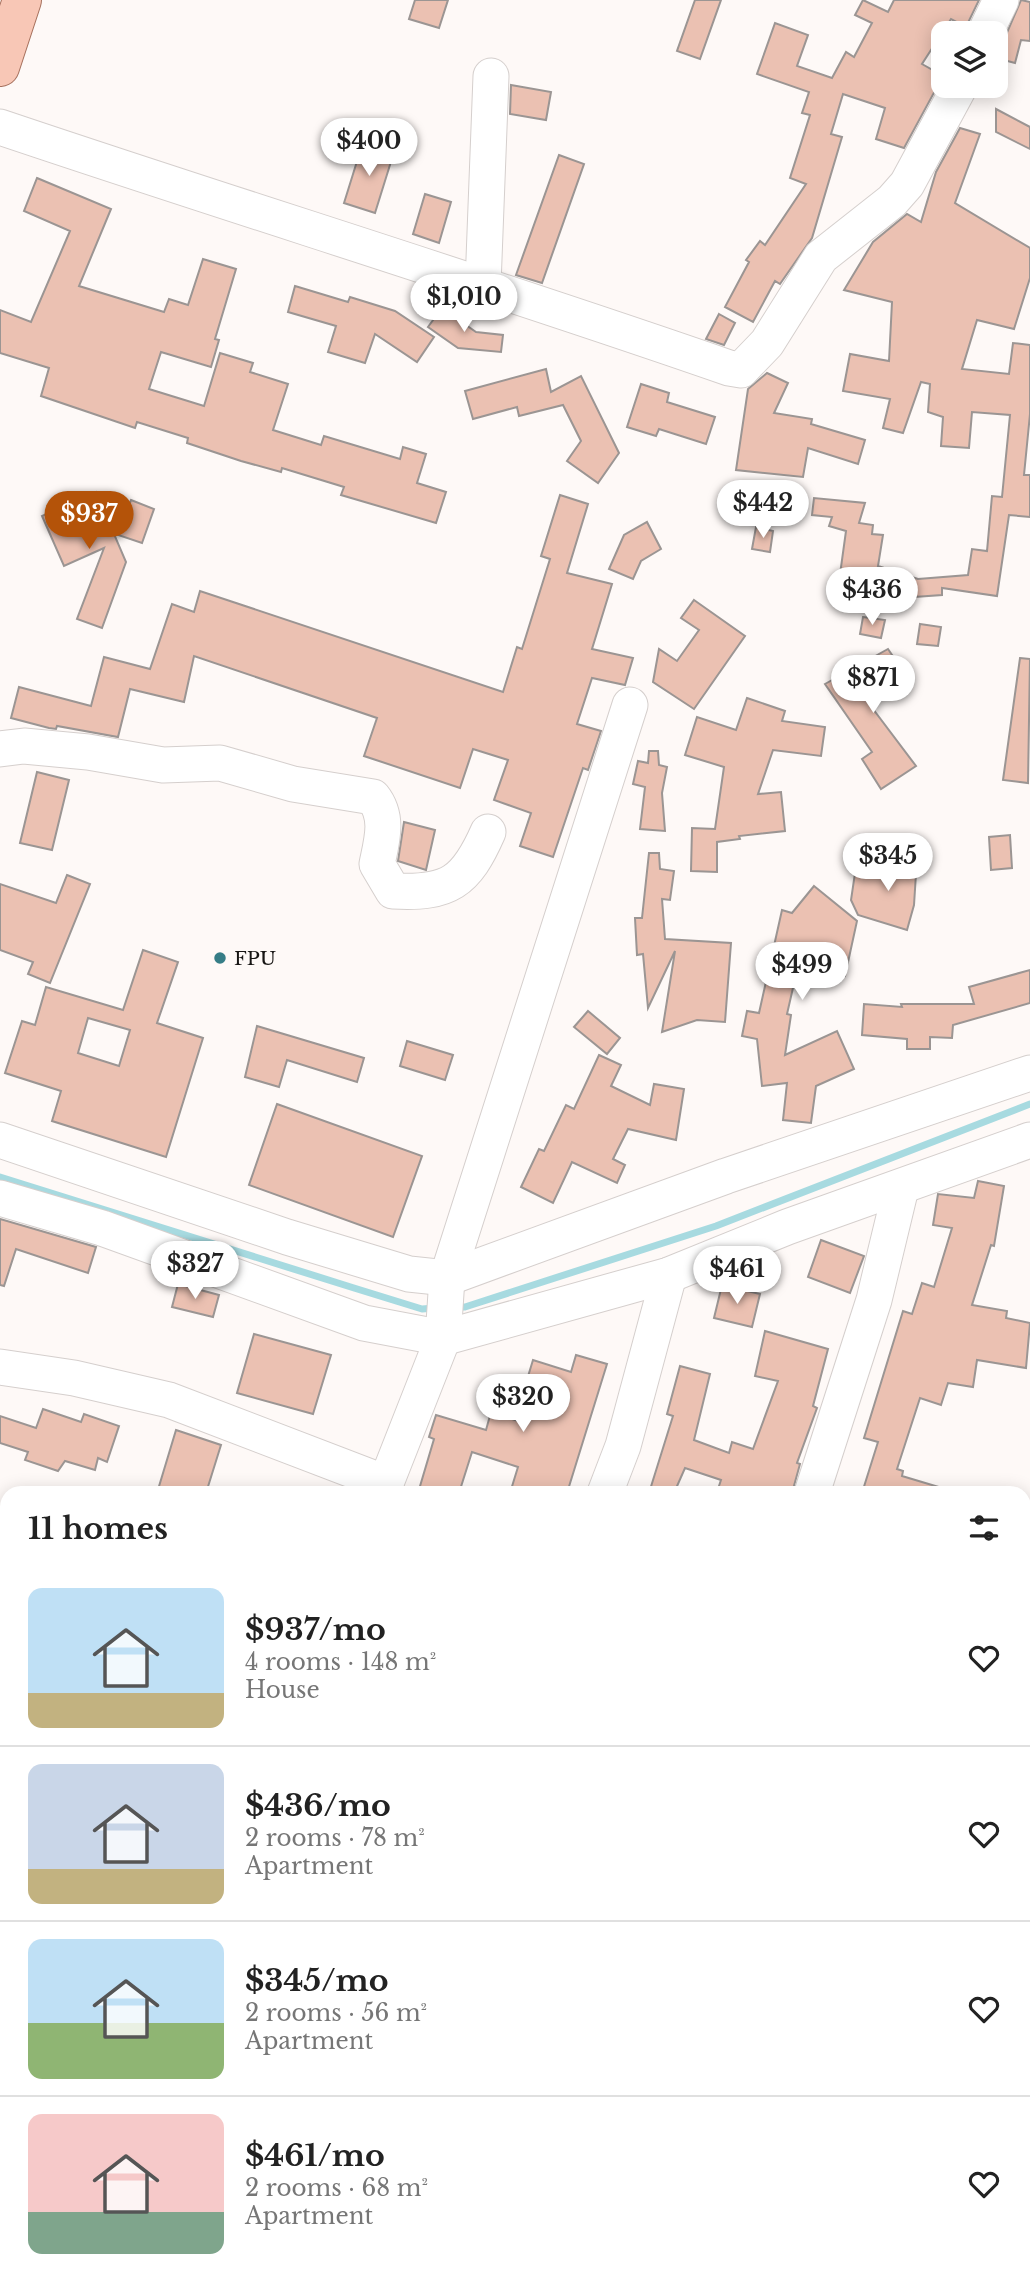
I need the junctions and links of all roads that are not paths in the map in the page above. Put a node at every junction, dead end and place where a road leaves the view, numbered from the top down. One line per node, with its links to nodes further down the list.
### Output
1 (22, 0): 4 (main road)
2 (1001, 0): 3 (street)
3 (991, 21)
4 (0, 64)
5 (491, 76): 8 (street)
6 (954, 98): 8 (street)
7 (0, 127): 8 (street)
8 (483, 285)
9 (630, 705): 18 (street)
10 (0, 748): 11 (street)
11 (488, 832)
12 (1030, 1073): 18 (street)
13 (0, 1140): 18 (street)
14 (1030, 1140): 15 (street)
15 (901, 1188): 17 (street); 24 (street)
16 (0, 1198): 19 (street)
17 (669, 1275): 19 (street); 23 (street)
18 (447, 1278): 19 (street)
19 (443, 1338): 22 (street)
20 (0, 1367): 21 (street)
21 (379, 1486)
22 (385, 1486)
23 (608, 1486)
24 (814, 1486)

